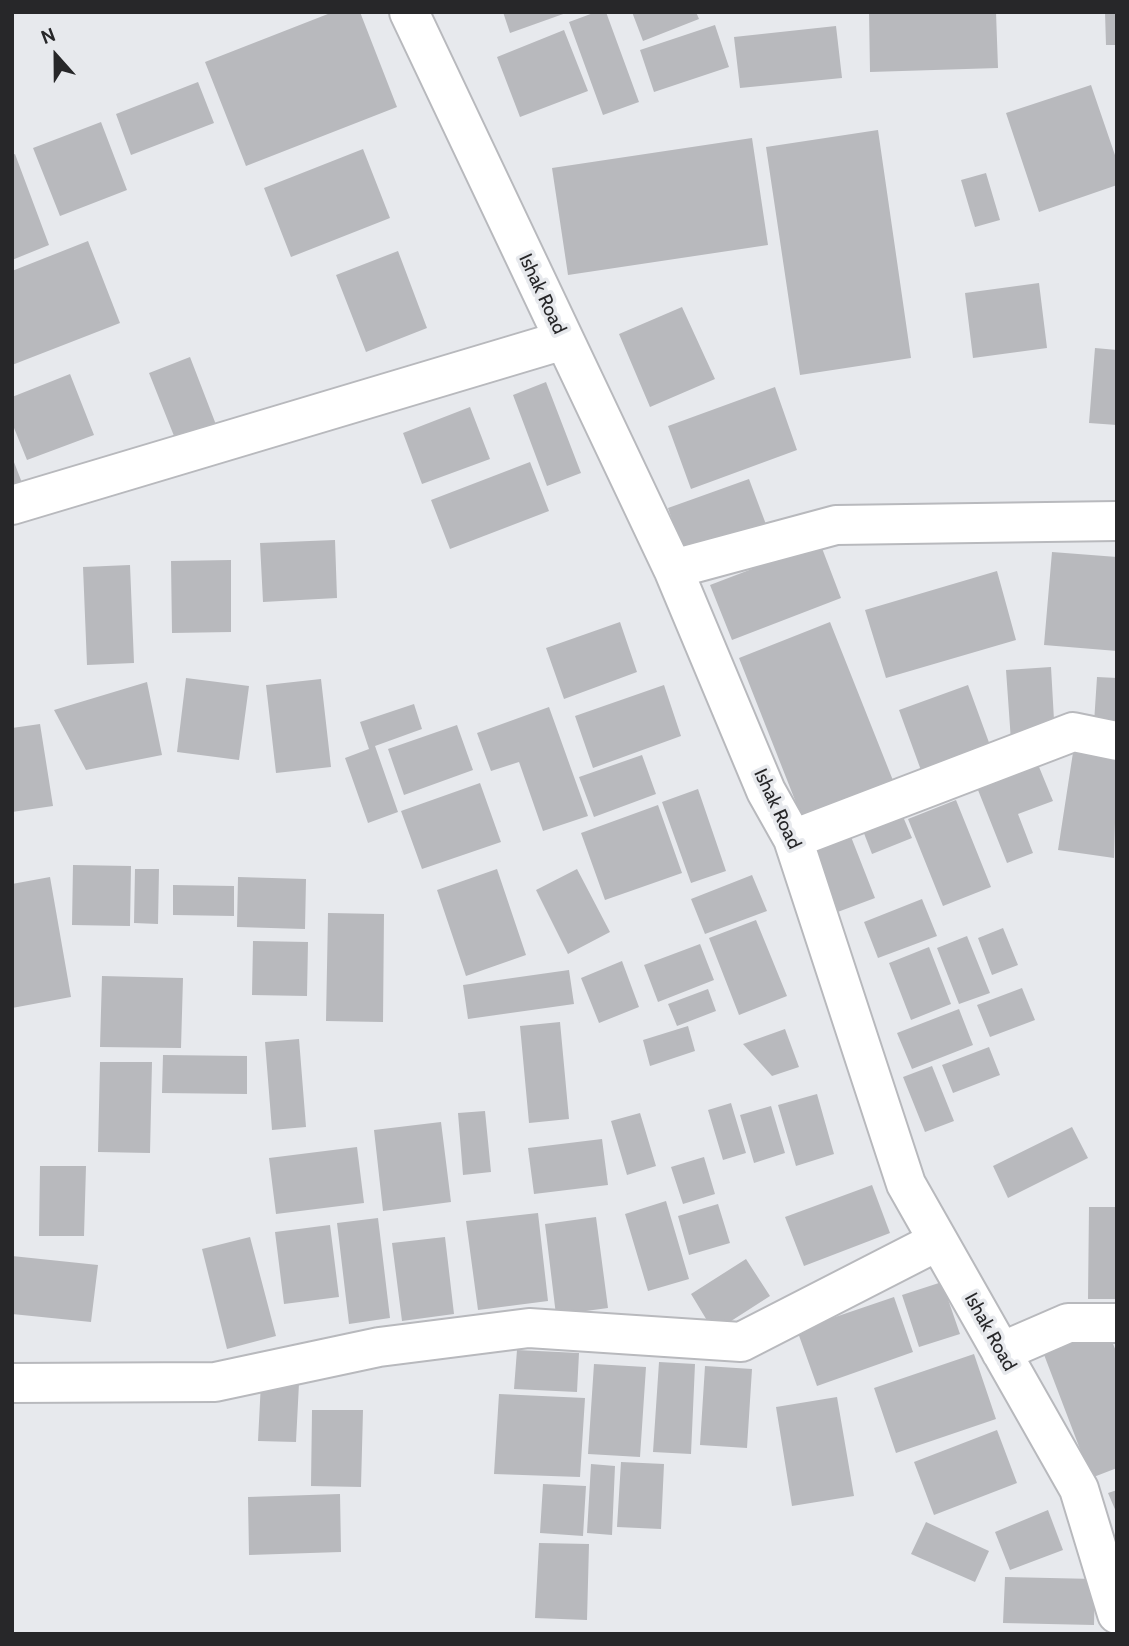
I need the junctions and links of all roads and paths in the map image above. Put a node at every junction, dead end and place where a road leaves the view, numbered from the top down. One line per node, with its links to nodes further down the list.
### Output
1 (409, 12): 2 (street, Ishak Road)
2 (564, 340): 3 (street); 5 (street, Ishak Road)
3 (12, 505)
4 (1117, 521): 5 (street)
5 (673, 569): 7 (street, Ishak Road)
6 (1117, 741): 7 (street)
7 (793, 839): 8 (street, Ishak Road)
8 (938, 1241): 10 (street, Ishak Road); 11 (street)
9 (1117, 1323): 10 (street)
10 (1001, 1352): 12 (street, Ishak Road)
11 (12, 1384)
12 (1117, 1614)

